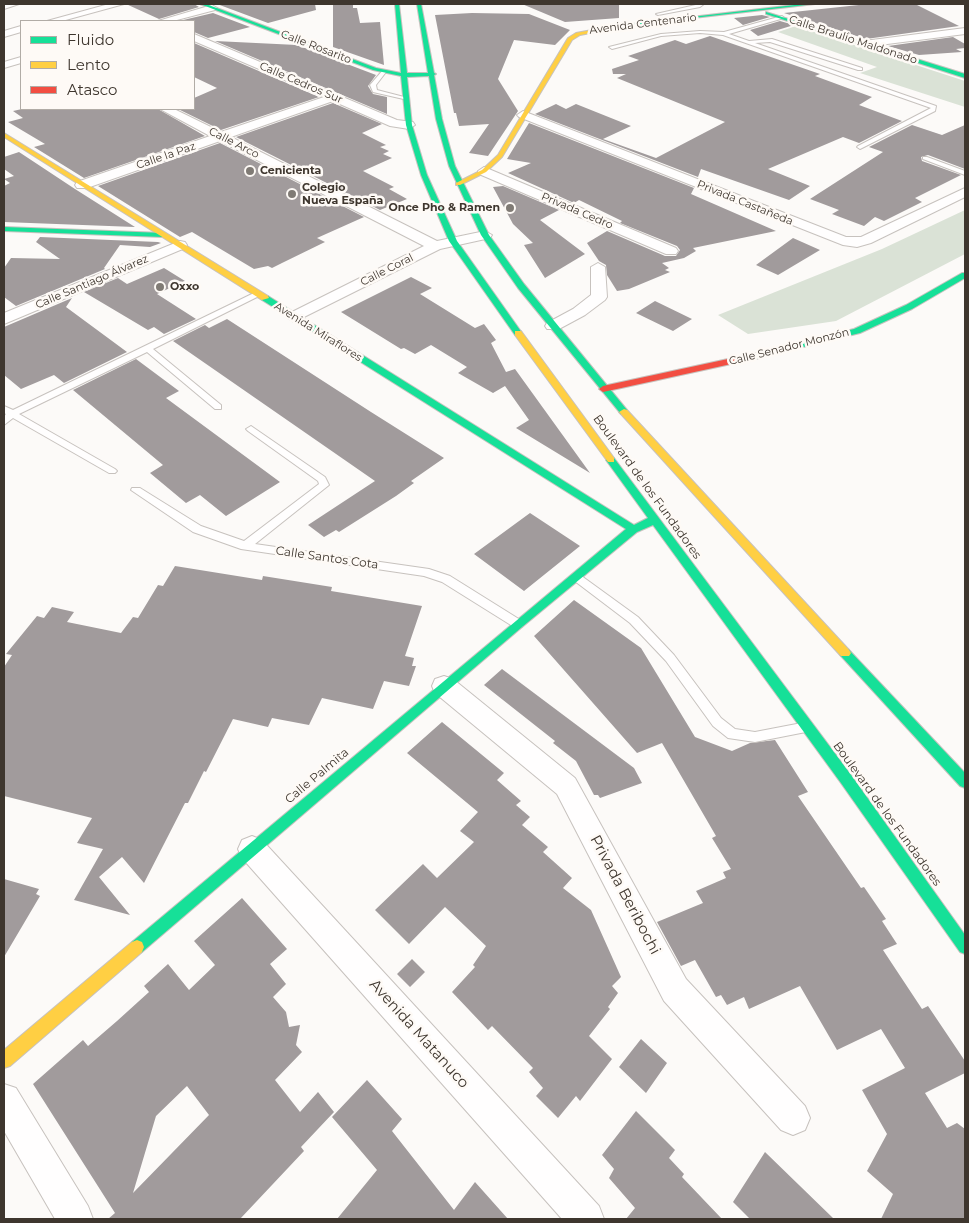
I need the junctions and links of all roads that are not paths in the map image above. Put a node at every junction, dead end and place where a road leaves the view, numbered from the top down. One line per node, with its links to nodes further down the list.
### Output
1 (14, 4): 8 (street)
2 (119, 4): 13 (street)
3 (397, 4): 28 (main road, Boulevard de los Fundadores)
4 (420, 4): 27 (main road, Boulevard de los Fundadores)
5 (702, 4): 11 (lane)
6 (741, 4): 10 (main road, Calle Braulio Maldonado)
7 (813, 4): 10 (main road, Avenida Centenario)
8 (4, 6)
9 (207, 6): 14 (street); 26 (main road, Calle Rosarito)
10 (759, 10): 12 (main road, Calle Braulio Maldonado); 33 (main road, Avenida Centenario)
11 (658, 14)
12 (782, 17): 18 (lane); 21 (main road, Calle Braulio Maldonado)
13 (56, 20)
14 (166, 20)
15 (20, 29): 17 (street)
16 (965, 31): 21 (street)
17 (4, 34)
18 (724, 34): 20 (lane); 22 (lane)
19 (195, 37): 30 (street, Calle Cedros Sur)
20 (748, 42): 25 (lane); 37 (lane)
21 (864, 44): 29 (main road, Calle Braulio Maldonado)
22 (612, 47)
23 (20, 60): 24 (street)
24 (4, 65)
25 (860, 69)
26 (383, 72): 28 (main road, Calle Rosarito); 31 (lane)
27 (433, 74): 28 (main road, Calle Rosarito); 41 (main road, Boulevard de los Fundadores)
28 (404, 75): 31 (main road, Boulevard de los Fundadores)
29 (965, 76)
30 (334, 97): 34 (street, Calle Cedros Sur); 36 (street, Calle la Paz)
31 (406, 99): 34 (main road, Boulevard de los Fundadores)
32 (168, 110): 36 (street, Calle Arco)
33 (523, 115): 39 (main road, Avenida Centenario); 43 (street, Privada Castañeda)
34 (409, 126): 47 (main road, Boulevard de los Fundadores)
35 (4, 135): 42 (main road, Avenida Miraflores)
36 (221, 136): 42 (street, Calle la Paz); 49 (street, Calle Arco)
37 (860, 147)
38 (925, 158): 40 (lane)
39 (484, 171): 41 (main road, Avenida Centenario); 50 (street, Privada Cedro)
40 (965, 173)
41 (458, 184): 46 (main road, Boulevard de los Fundadores)
42 (82, 185): 45 (main road, Avenida Miraflores)
43 (965, 192)
44 (4, 230): 45 (main road)
45 (164, 235): 48 (main road, Avenida Miraflores)
46 (485, 235): 47 (street, Calle Coral); 56 (main road, Boulevard de los Fundadores)
47 (454, 241): 49 (street, Calle Coral); 58 (main road, Boulevard de los Fundadores)
48 (180, 245): 53 (main road, Avenida Miraflores); 54 (street, Calle Santiago Álvarez)
49 (435, 246): 55 (street, Calle Coral)
50 (671, 251)
51 (598, 267): 56 (street)
52 (965, 275): 60 (main road, Calle Senador Monzón)
53 (257, 295): 55 (main road, Avenida Miraflores); 57 (lane)
54 (6, 316)
55 (294, 317): 68 (main road, Avenida Miraflores)
56 (553, 326): 60 (main road, Boulevard de los Fundadores)
57 (147, 348): 61 (lane); 62 (lane)
58 (549, 376): 59 (main road); 67 (main road, Boulevard de los Fundadores)
59 (574, 386)
60 (598, 388): 74 (main road, Boulevard de los Fundadores)
61 (218, 406)
62 (8, 412): 63 (lane); 65 (lane)
63 (4, 422)
64 (251, 429): 69 (lane)
65 (112, 470)
66 (136, 490): 69 (lane, Calle Santos Cota)
67 (654, 520): 68 (main road, Calle Palmita); 73 (main road, Boulevard de los Fundadores)
68 (633, 529): 70 (main road, Calle Palmita)
69 (246, 546): 71 (lane, Calle Santos Cota)
70 (576, 576): 71 (main road, Calle Palmita); 73 (lane)
71 (518, 624): 72 (main road, Calle Palmita)
72 (444, 686): 75 (main road, Calle Palmita); 79 (street, Privada Beribochi)
73 (807, 727): 76 (main road, Boulevard de los Fundadores)
74 (965, 782)
75 (252, 849): 77 (main road, Calle Palmita); 81 (street, Avenida Matanuco)
76 (965, 947)
77 (4, 1060)
78 (4, 1100): 80 (street)
79 (793, 1118)
80 (75, 1219)
81 (586, 1219)

